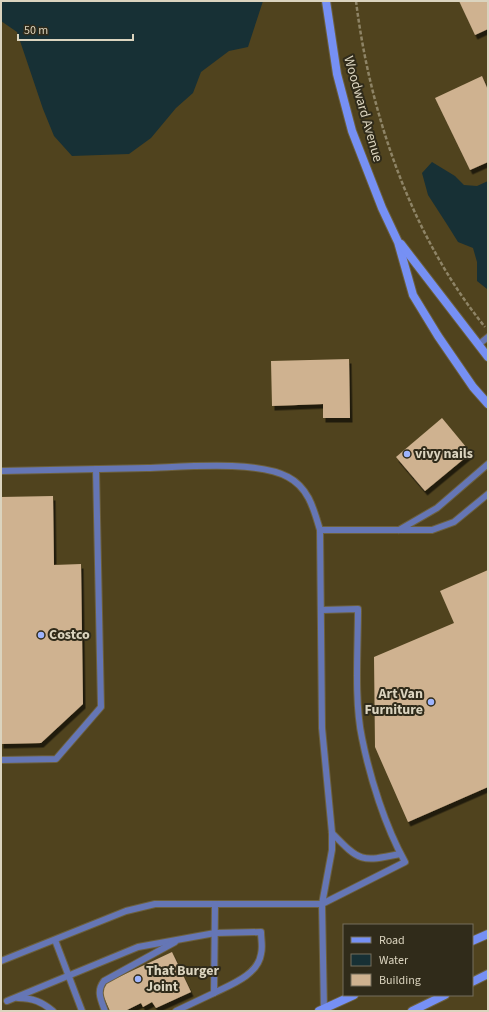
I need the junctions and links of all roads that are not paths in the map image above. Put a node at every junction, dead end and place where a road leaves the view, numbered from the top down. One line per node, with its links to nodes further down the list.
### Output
1 (326, 1): 2 (main road, Woodward Avenue)
2 (398, 242): 4 (main road, Woodward Avenue); 6 (main road, Woodward Avenue)
3 (488, 337): 4 (lane)
4 (478, 345): 5 (main road, Woodward Avenue)
5 (488, 357)
6 (488, 404)
7 (488, 464): 12 (lane)
8 (96, 469): 9 (lane); 11 (lane); 14 (lane)
9 (1, 471)
10 (488, 494): 12 (lane)
11 (320, 530): 12 (lane); 13 (lane)
12 (398, 531)
13 (322, 610): 15 (lane); 16 (lane)
14 (1, 760)
15 (332, 833): 16 (lane); 18 (lane)
16 (400, 854): 18 (lane)
17 (215, 904): 18 (lane); 19 (lane); 21 (lane)
18 (322, 904): 32 (lane)
19 (215, 933): 22 (lane); 28 (lane); 28 (lane)
20 (488, 934): 23 (main road)
21 (55, 940): 24 (lane); 26 (lane)
22 (180, 940): 26 (lane); 35 (lane)
23 (473, 941)
24 (1, 961)
25 (488, 974): 27 (main road)
26 (69, 976): 31 (lane); 34 (lane)
27 (473, 982)
28 (214, 993): 36 (lane)
29 (352, 996): 32 (main road)
30 (443, 996): 37 (main road)
31 (4, 1003): 33 (lane)
32 (323, 1010)
33 (53, 1011)
34 (82, 1011)
35 (105, 1011)
36 (176, 1011)
37 (412, 1011)

